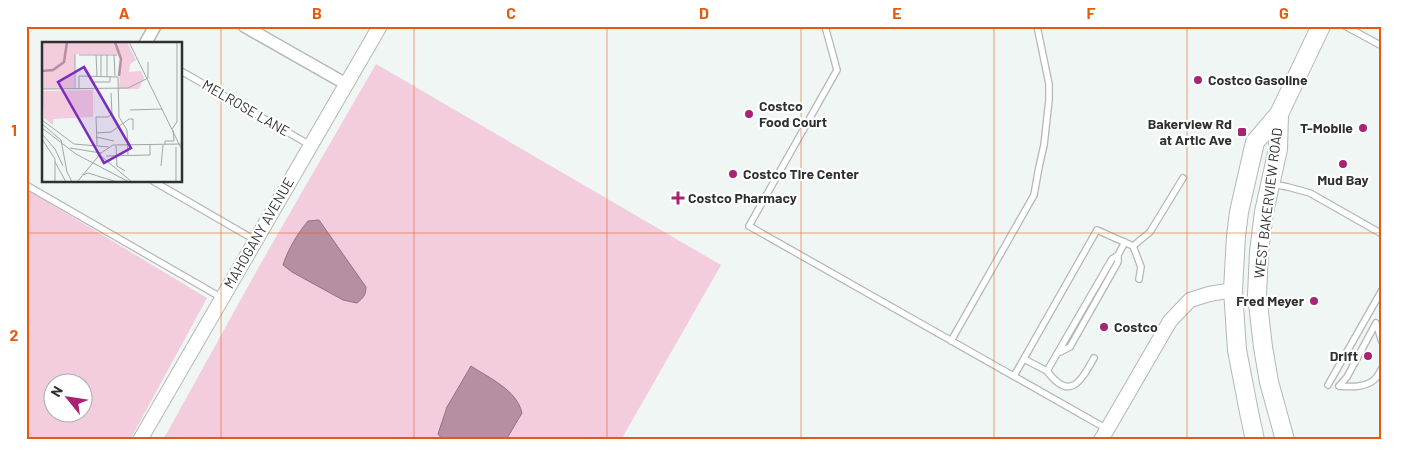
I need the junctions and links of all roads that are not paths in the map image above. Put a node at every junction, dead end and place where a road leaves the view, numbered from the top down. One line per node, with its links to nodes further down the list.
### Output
1 (155, 26): 8 (street)
2 (380, 26): 11 (street, MAHOGANY AVENUE)
3 (824, 26): 26 (lane)
4 (1037, 26): 26 (lane)
5 (1321, 26): 12 (main road, WEST BAKERVIEW ROAD)
6 (1345, 26): 9 (lane)
7 (250, 28): 11 (street)
8 (146, 42)
9 (1382, 46)
10 (182, 72): 13 (lane, MELROSE LANE)
11 (346, 84): 13 (street, MAHOGANY AVENUE)
12 (1279, 114): 16 (main road, WEST BAKERVIEW ROAD); 23 (main road, WEST BAKERVIEW ROAD)
13 (310, 145): 19 (street, MAHOGANY AVENUE)
14 (1183, 178): 21 (lane)
15 (155, 182): 19 (lane)
16 (1270, 183): 18 (lane); 37 (main road, WEST BAKERVIEW ROAD)
17 (26, 185): 25 (lane)
18 (1382, 234)
19 (255, 240): 25 (street, MAHOGANY AVENUE)
20 (1125, 242): 21 (lane); 29 (lane); 31 (lane)
21 (1133, 246): 22 (lane)
22 (1139, 279)
23 (1233, 290): 34 (street); 36 (main road, WEST BAKERVIEW ROAD)
24 (1382, 290): 33 (lane)
25 (222, 298): 35 (street, MAHOGANY AVENUE)
26 (951, 341): 32 (lane)
27 (1382, 342): 30 (lane)
28 (1094, 358): 31 (lane)
29 (1024, 359): 31 (lane); 32 (lane)
30 (1382, 368)
31 (1046, 371)
32 (1014, 376): 34 (lane)
33 (1328, 385)
34 (1104, 434)
35 (140, 440)
36 (1255, 440)
37 (1285, 440)

